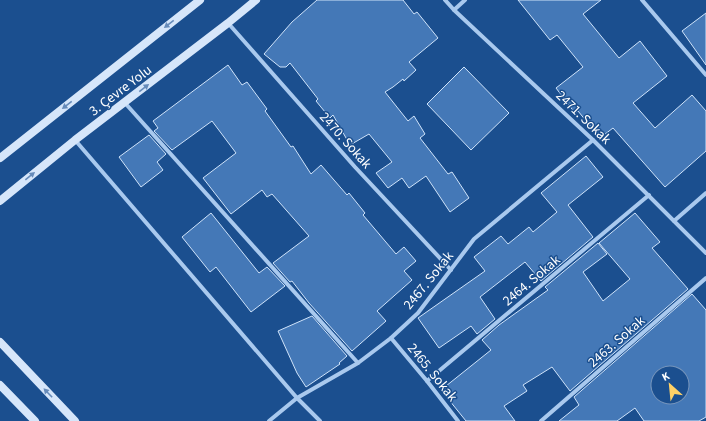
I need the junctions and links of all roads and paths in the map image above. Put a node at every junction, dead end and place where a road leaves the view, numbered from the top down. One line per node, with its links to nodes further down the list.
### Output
1 (200, 0): 12 (main road, 3. Çevre Yolu, one-way to 12)
2 (256, 0): 7 (main road, 3. Çevre Yolu)
3 (445, 0): 6 (street, 2471. Sokak)
4 (465, 0): 6 (street)
5 (642, 0): 8 (street)
6 (454, 10): 11 (street, 2471. Sokak)
7 (228, 23): 9 (main road, 3. Çevre Yolu, one-way to 7); 18 (street, 2470. Sokak)
8 (706, 75)
9 (125, 102): 10 (main road, 3. Çevre Yolu); 22 (street)
10 (75, 140): 15 (main road, 3. Çevre Yolu, one-way to 10); 25 (street)
11 (593, 140): 14 (street, 2471. Sokak); 18 (street, 2467. Sokak)
12 (0, 158)
13 (706, 193): 16 (street)
14 (649, 195): 16 (street, 2471. Sokak); 23 (street, 2464. Sokak)
15 (0, 201)
16 (674, 221): 17 (street, 2471. Sokak)
17 (706, 253)
18 (451, 270): 20 (street, 2467. Sokak)
19 (706, 278): 31 (street, 2463. Sokak)
20 (391, 338): 22 (street, 2467. Sokak); 23 (street, 2465. Sokak)
21 (0, 342): 27 (main road, one-way to 21)
22 (358, 363): 25 (street, 2467. Sokak)
23 (427, 382): 30 (street, 2465. Sokak)
24 (0, 385): 26 (main road)
25 (297, 398): 28 (street, 2467. Sokak); 29 (street)
26 (35, 421)
27 (75, 421)
28 (269, 421)
29 (320, 421)
30 (458, 421)
31 (541, 421)

